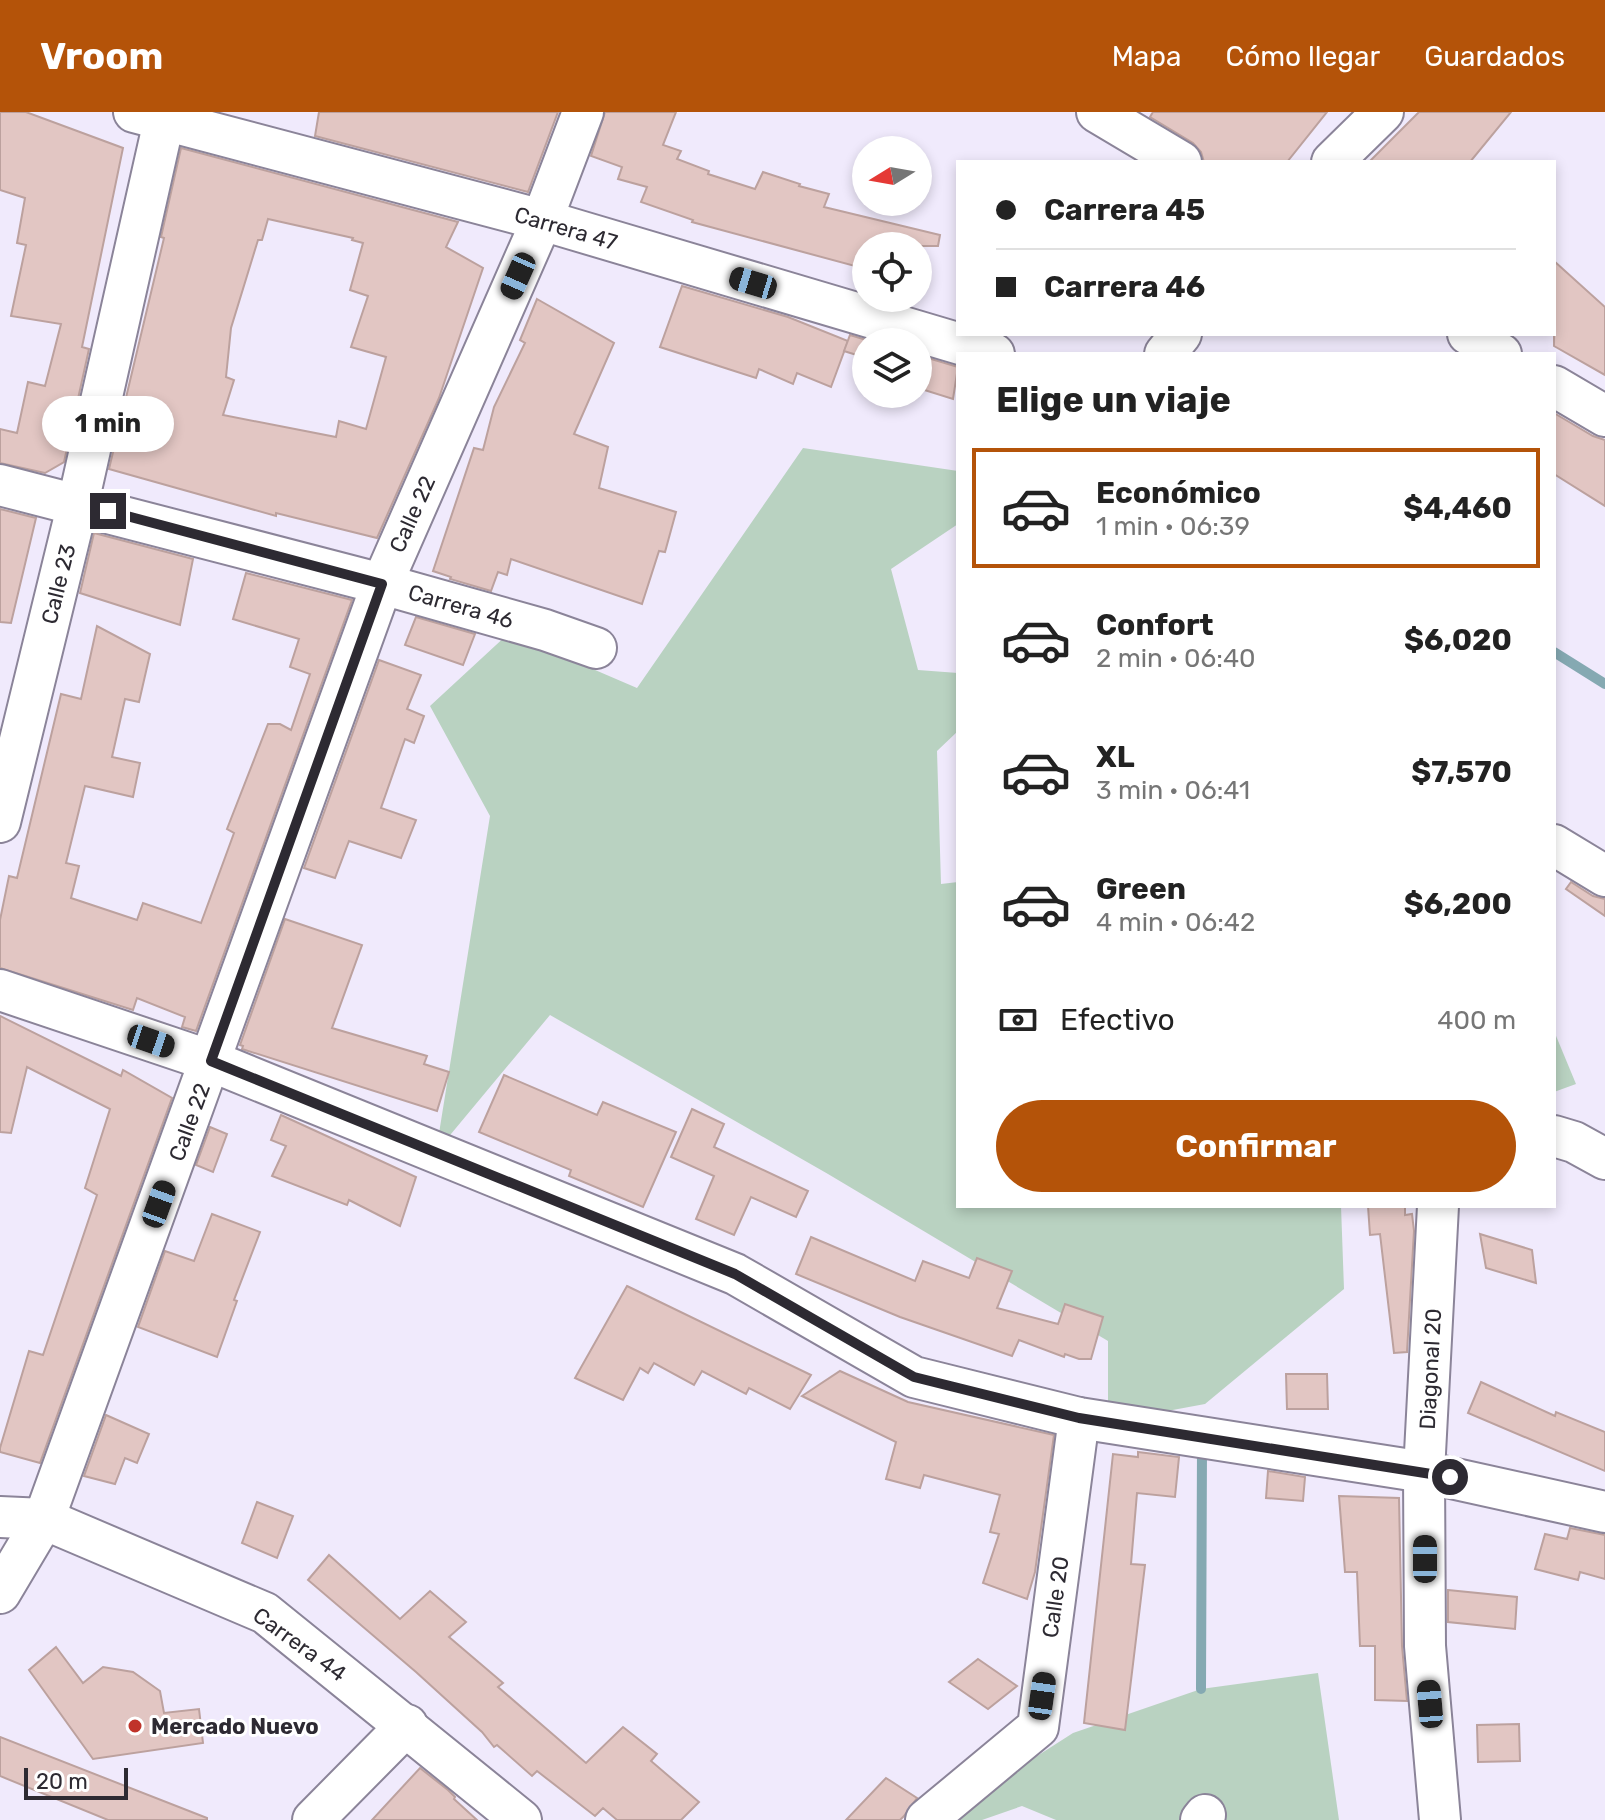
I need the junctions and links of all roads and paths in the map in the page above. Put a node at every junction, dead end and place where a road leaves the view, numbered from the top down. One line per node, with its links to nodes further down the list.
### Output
1 (583, 112): 7 (street, Calle 22)
2 (1097, 112): 5 (street)
3 (1383, 112): 6 (street)
4 (155, 114): 7 (street, Carrera 47); 16 (street, Calle 23)
5 (1178, 160)
6 (1334, 160)
7 (542, 220): 10 (street, Carrera 47); 17 (street, Calle 22)
8 (1179, 336): 11 (street)
9 (1471, 336): 12 (street)
10 (987, 352)
11 (1167, 352)
12 (1498, 352)
13 (1556, 387): 14 (street)
14 (1605, 416)
15 (0, 485): 16 (street, Carrera 46)
16 (78, 503): 17 (street, Carrera 46); 19 (street, Calle 23)
17 (382, 584): 18 (street, Carrera 46); 23 (street, Calle 22)
18 (596, 648)
19 (0, 822)
20 (1556, 846): 21 (street)
21 (1605, 876)
22 (0, 990): 23 (street)
23 (211, 1061): 27 (street); 31 (street, Calle 22)
24 (1556, 1137): 25 (street)
25 (1605, 1159)
26 (1438, 1208): 28 (street, Diagonal 20)
27 (1079, 1418): 28 (street); 36 (street, Calle 20)
28 (1424, 1472): 29 (street); 37 (street, Diagonal 20)
29 (1605, 1512)
30 (0, 1517): 31 (street, Carrera 44)
31 (44, 1519): 32 (street, Calle 22); 33 (street, Carrera 44)
32 (0, 1593)
33 (407, 1725): 34 (street); 35 (street, Carrera 44)
34 (313, 1820)
35 (521, 1820)
36 (926, 1820)
37 (1440, 1820)

